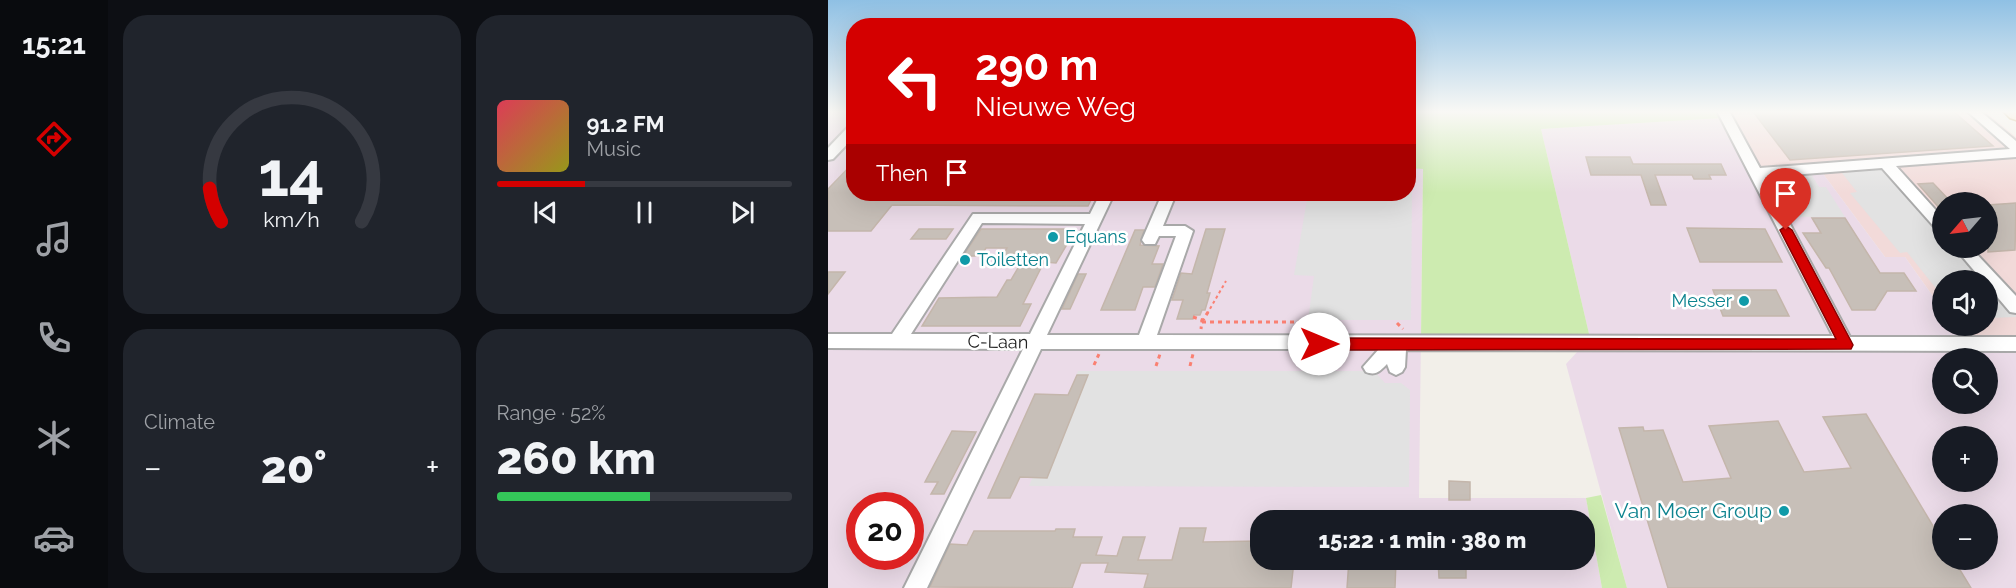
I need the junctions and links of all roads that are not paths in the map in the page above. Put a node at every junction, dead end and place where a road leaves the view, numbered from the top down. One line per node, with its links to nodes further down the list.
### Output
1 (845, 138): 4 (street)
2 (1738, 138): 6 (street)
3 (2016, 153): 5 (street)
4 (828, 156)
5 (1884, 162): 6 (street); 9 (street)
6 (1756, 173): 19 (street)
7 (1103, 201): 10 (street)
8 (1167, 201): 16 (street)
9 (1932, 215)
10 (1094, 219): 13 (street); 15 (street)
11 (1971, 258): 12 (street)
12 (2016, 307)
13 (897, 340): 14 (street, C-Laan); 15 (street, C-Laan)
14 (828, 341)
15 (1034, 343): 16 (street, C-Laan); 22 (street)
16 (1145, 343): 17 (street, C-Laan)
17 (1397, 343): 19 (street, C-Laan); 20 (street); 21 (street)
18 (2016, 344): 19 (street, C-Laan)
19 (1846, 345)
20 (1372, 367)
21 (1396, 367)
22 (915, 588)

